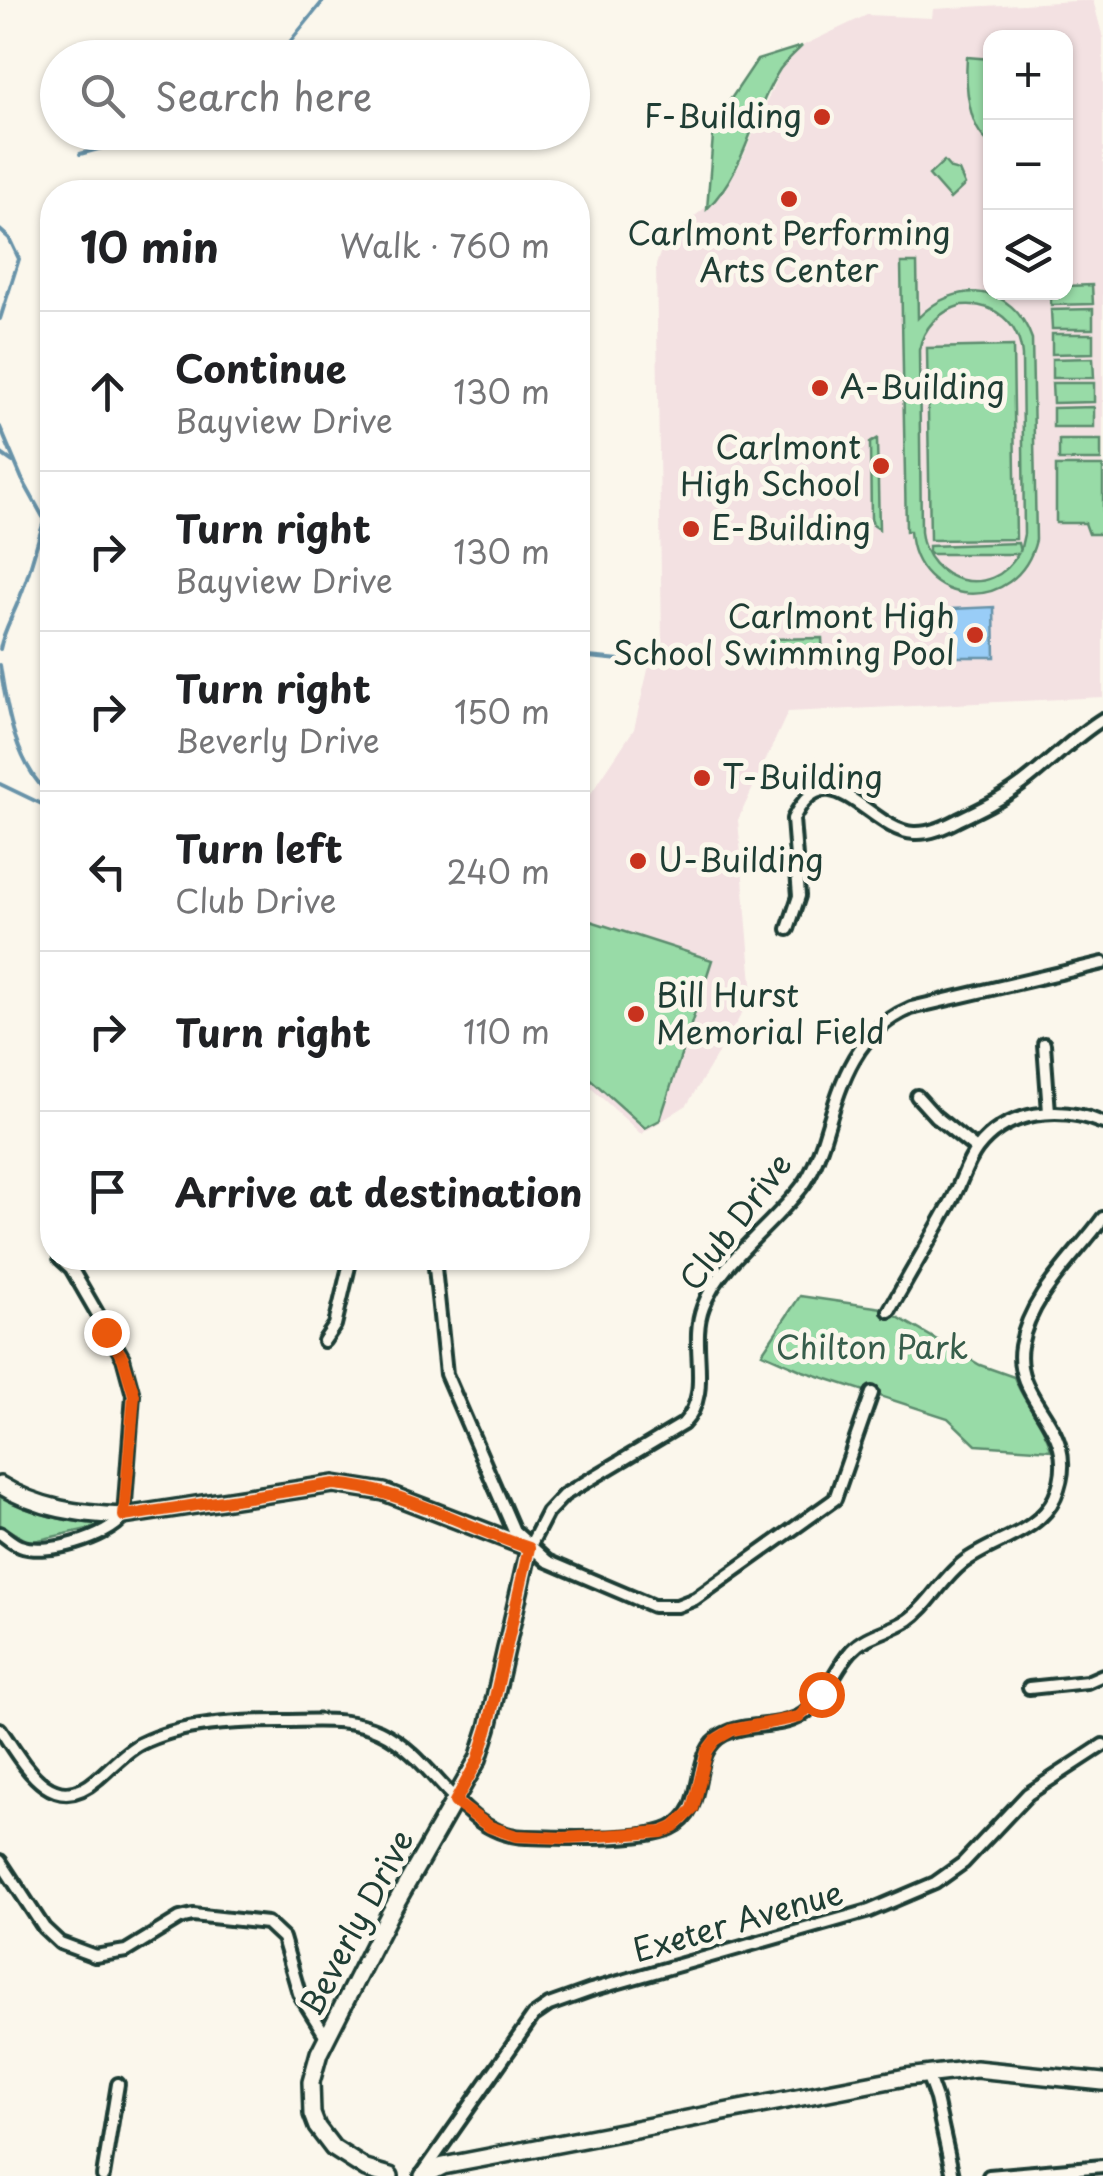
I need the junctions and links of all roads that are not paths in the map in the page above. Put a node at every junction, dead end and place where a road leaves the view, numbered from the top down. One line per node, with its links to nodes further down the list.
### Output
1 (1103, 719): 2 (street)
2 (788, 930)
3 (1103, 964): 19 (street, Club Drive)
4 (1044, 1044): 6 (street)
5 (917, 1096): 8 (street)
6 (1049, 1112): 7 (street); 8 (street)
7 (1103, 1124)
8 (976, 1150): 13 (street)
9 (1103, 1218): 24 (street)
10 (73, 1270): 17 (street)
11 (347, 1270): 14 (street)
12 (435, 1270): 19 (street)
13 (888, 1311)
14 (324, 1342)
15 (872, 1393): 19 (street)
16 (0, 1485): 17 (street)
17 (124, 1516): 18 (street); 19 (street)
18 (0, 1533)
19 (529, 1548): 24 (street, Beverly Drive)
20 (1103, 1674): 21 (street)
21 (1029, 1688)
22 (0, 1729): 24 (street)
23 (1103, 1745): 33 (street, Exeter Avenue)
24 (455, 1802): 26 (street, Beverly Drive)
25 (0, 1861): 26 (street)
26 (327, 2038): 32 (street, Beverly Drive)
27 (927, 2074): 28 (street); 33 (street); 34 (street)
28 (1103, 2082)
29 (118, 2084): 31 (street)
30 (1103, 2166): 35 (street)
31 (104, 2176)
32 (390, 2176)
33 (422, 2176)
34 (954, 2176)
35 (989, 2176)

